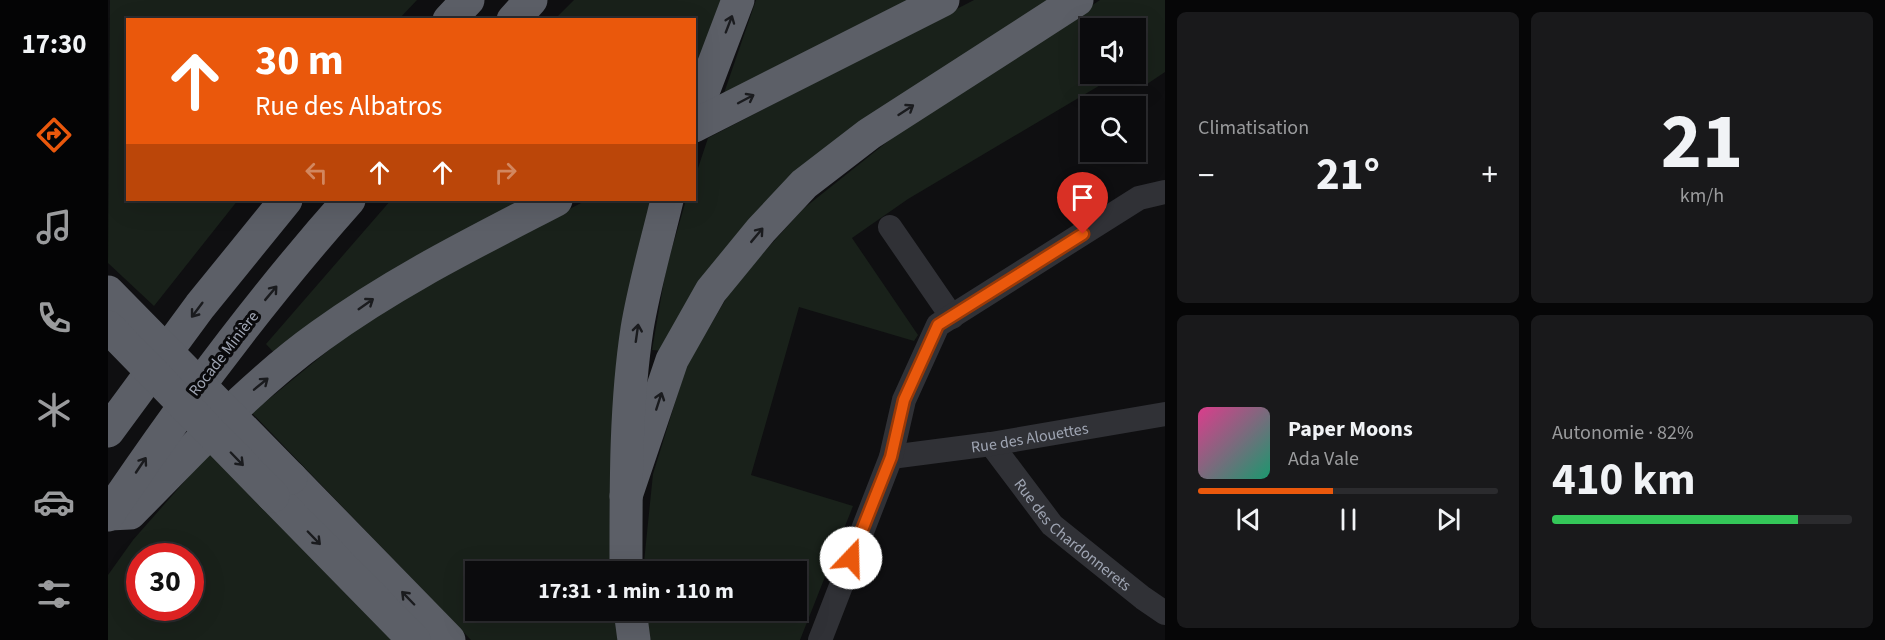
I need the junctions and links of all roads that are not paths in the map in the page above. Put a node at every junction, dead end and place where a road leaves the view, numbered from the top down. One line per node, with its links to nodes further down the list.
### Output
1 (468, 0): 6 (highway)
2 (531, 0): 7 (highway)
3 (738, 0): 8 (highway, one-way to 3)
4 (944, 0): 9 (highway, one-way to 4)
5 (1077, 0): 24 (highway, one-way to 5)
6 (451, 18)
7 (515, 18)
8 (700, 101)
9 (696, 125)
10 (1165, 192): 17 (street)
11 (285, 201): 20 (highway, one-way to 20)
12 (348, 201): 25 (highway, Rocade Minière, one-way to 12)
13 (554, 201): 25 (highway, one-way to 13)
14 (667, 201): 24 (highway, one-way to 14)
15 (890, 228): 17 (street)
16 (108, 292): 23 (highway, bridge)
17 (952, 317): 22 (street)
18 (108, 327): 23 (highway, one-way to 23, bridge)
19 (1165, 414): 21 (street, Rue des Alouettes)
20 (108, 431)
21 (991, 444): 22 (street, Rue des Alouettes); 27 (street, Rue des Chardonnerets)
22 (891, 457): 32 (street)
23 (282, 487): 29 (highway, one-way to 29); 30 (highway, one-way to 23)
24 (626, 496): 26 (highway)
25 (108, 514)
26 (626, 561)
27 (1165, 613)
28 (631, 621): 31 (highway)
29 (414, 640)
30 (449, 640)
31 (634, 640)
32 (820, 640)

